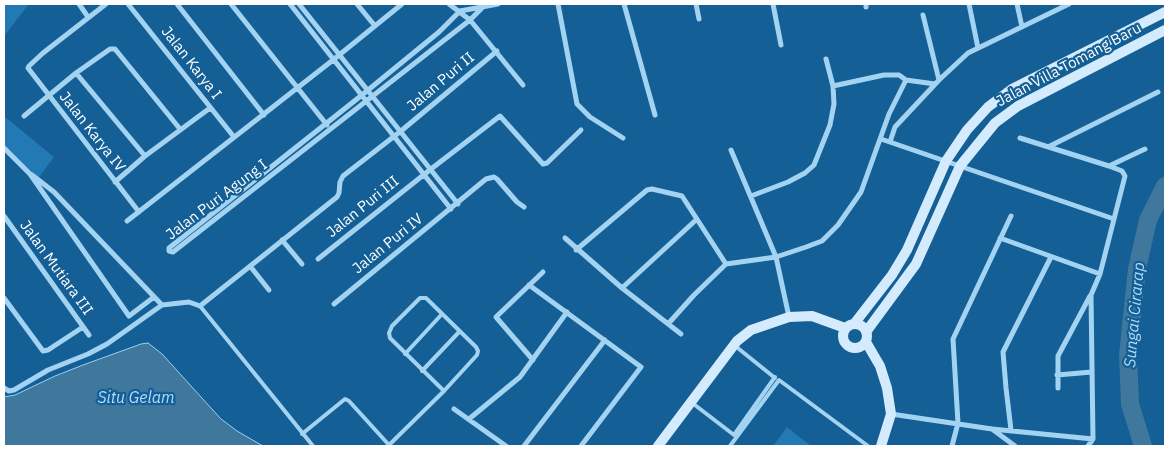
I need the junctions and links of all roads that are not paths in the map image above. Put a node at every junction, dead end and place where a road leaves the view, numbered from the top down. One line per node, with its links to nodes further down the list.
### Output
1 (79, 4): 25 (street)
2 (106, 4): 25 (street)
3 (128, 4): 49 (street, Jalan Karya I)
4 (177, 4): 50 (street)
5 (232, 4): 42 (street)
6 (290, 4): 36 (street)
7 (299, 4): 34 (street)
8 (357, 4): 28 (street)
9 (402, 4): 28 (street)
10 (449, 4): 22 (street)
11 (498, 4): 19 (street)
12 (558, 4): 60 (street)
13 (624, 4): 51 (street)
14 (696, 4): 26 (street)
15 (773, 4): 31 (street)
16 (969, 4): 32 (street)
17 (1016, 4): 29 (street)
18 (1069, 4): 20 (street)
19 (490, 5): 21 (street)
20 (1062, 5): 29 (street)
21 (482, 8): 22 (street); 27 (street, Jalan Puri Agung I)
22 (460, 12): 27 (street); 43 (street, Jalan Puri Agung I)
23 (1165, 12): 71 (street, Jalan Villa Tomang Baru)
24 (923, 15): 39 (street)
25 (88, 17): 46 (street, Jalan Karya IV)
26 (699, 19)
27 (470, 20): 33 (street); 47 (street, Jalan Puri Agung I)
28 (375, 26): 34 (street)
29 (1022, 27): 32 (street)
30 (1165, 30): 72 (street, Jalan Villa Tomang Baru)
31 (781, 45)
32 (978, 48): 39 (street)
33 (497, 51): 40 (street); 57 (street, Jalan Puri II)
34 (339, 55): 36 (street); 43 (street)
35 (826, 59): 41 (street)
36 (333, 60): 42 (street); 45 (street)
37 (76, 74): 46 (street); 54 (street); 70 (street)
38 (906, 80): 39 (street); 41 (street); 62 (street)
39 (937, 82): 63 (street)
40 (523, 85)
41 (833, 86): 79 (street)
42 (297, 87): 50 (street); 53 (street)
43 (368, 90): 45 (street, Jalan Puri Agung I); 47 (street)
44 (1158, 92): 64 (street)
45 (362, 95): 48 (street); 53 (street, Jalan Puri Agung I)
46 (48, 96): 52 (street); 77 (street, Jalan Karya IV)
47 (373, 96): 48 (street, Jalan Puri Agung I); 57 (street)
48 (367, 101): 55 (street, Jalan Puri Agung I); 58 (street)
49 (210, 108): 54 (street); 59 (street, Jalan Karya I)
50 (264, 115): 59 (street)
51 (655, 115)
52 (24, 116)
53 (326, 123): 55 (street); 78 (street, Jalan Puri Agung I)
54 (180, 129): 70 (street)
55 (330, 129): 78 (street, Jalan Puri Agung I)
56 (581, 130): 74 (street, Jalan Puri III)
57 (401, 131): 58 (street, Jalan Puri II); 74 (street)
58 (394, 136): 76 (street); 91 (street, Jalan Puri II)
59 (234, 138): 83 (street)
60 (623, 138)
61 (1020, 138): 64 (street)
62 (881, 139): 63 (street); 93 (street)
63 (890, 142): 71 (street)
64 (1048, 147): 73 (street)
65 (4, 148): 68 (street)
66 (1145, 149): 73 (street)
67 (731, 150): 79 (street)
68 (9, 153): 69 (street); 75 (street)
69 (4, 156)
70 (145, 156): 77 (street)
71 (946, 161): 72 (street); 114 (street, Jalan Villa Tomang Baru)
72 (960, 166): 87 (street); 119 (street, Jalan Villa Tomang Baru)
73 (1109, 166): 87 (street)
74 (431, 169): 76 (street, Jalan Puri III); 80 (street)
75 (30, 174): 105 (street); 105 (street)
76 (424, 174): 82 (street); 95 (street, Jalan Puri III)
77 (115, 182): 83 (street, Jalan Karya IV)
78 (238, 196): 78 (street, Jalan Puri Agung I)
79 (752, 196): 93 (street)
80 (458, 204): 81 (street); 82 (street, Jalan Puri IV)
81 (524, 207)
82 (451, 209): 107 (street, Jalan Puri IV)
83 (138, 212): 88 (street)
84 (4, 216): 115 (street, Jalan Mutiara III)
85 (1011, 216): 90 (street)
86 (697, 219): 92 (street); 97 (street); 102 (street)
87 (1114, 219): 100 (street)
88 (127, 221)
89 (565, 238): 92 (street)
90 (1000, 238): 94 (street); 135 (street)
91 (282, 240): 96 (street); 98 (street, Jalan Puri II)
92 (576, 250): 102 (street)
93 (776, 257): 97 (street); 112 (street)
94 (1051, 257): 100 (street); 137 (street)
95 (318, 259)
96 (302, 264)
97 (726, 264): 113 (street)
98 (250, 266): 103 (street); 109 (street, Jalan Puri II)
99 (544, 272): 101 (street)
100 (1100, 274): 104 (street)
101 (529, 284): 110 (street); 123 (street)
102 (622, 288): 113 (street)
103 (269, 290)
104 (1091, 295): 125 (street); 126 (street)
105 (154, 297): 108 (street)
106 (4, 298): 115 (street)
107 (334, 304)
108 (162, 305): 109 (street); 128 (street)
109 (200, 306): 138 (lane)
110 (567, 312): 120 (street); 123 (street)
111 (442, 314): 116 (lane); 122 (lane); 122 (lane)
112 (789, 317): 114 (street); 121 (street)
113 (668, 324): 117 (street)
114 (850, 326): 119 (street); 119 (street)
115 (83, 327): 118 (street, Jalan Mutiara III)
116 (460, 331): 124 (lane); 130 (lane)
117 (681, 334)
118 (89, 335)
119 (866, 337): 133 (street)
120 (605, 340): 143 (street); 144 (street)
121 (734, 345): 127 (lane); 131 (street)
122 (405, 354): 124 (lane)
123 (533, 360): 134 (street)
124 (422, 371): 130 (lane)
125 (1092, 372): 126 (street); 139 (street)
126 (1057, 376): 129 (street)
127 (777, 379): 131 (lane); 146 (lane); 147 (lane)
128 (4, 388)
129 (1058, 388)
130 (444, 391): 141 (lane)
131 (691, 402): 145 (street)
132 (454, 409): 134 (street)
133 (890, 414): 135 (street); 148 (street)
134 (469, 419): 142 (street)
135 (958, 423): 136 (street); 149 (street)
136 (992, 429): 137 (street); 150 (street)
137 (1011, 430): 139 (street)
138 (302, 434): 140 (lane); 141 (lane)
139 (1093, 439): 151 (street)
140 (313, 446)
141 (389, 446)
142 (506, 446)
143 (524, 446)
144 (581, 446)
145 (658, 446)
146 (730, 446)
147 (868, 446)
148 (881, 446)
149 (952, 446)
150 (1015, 446)
151 (1088, 446)

